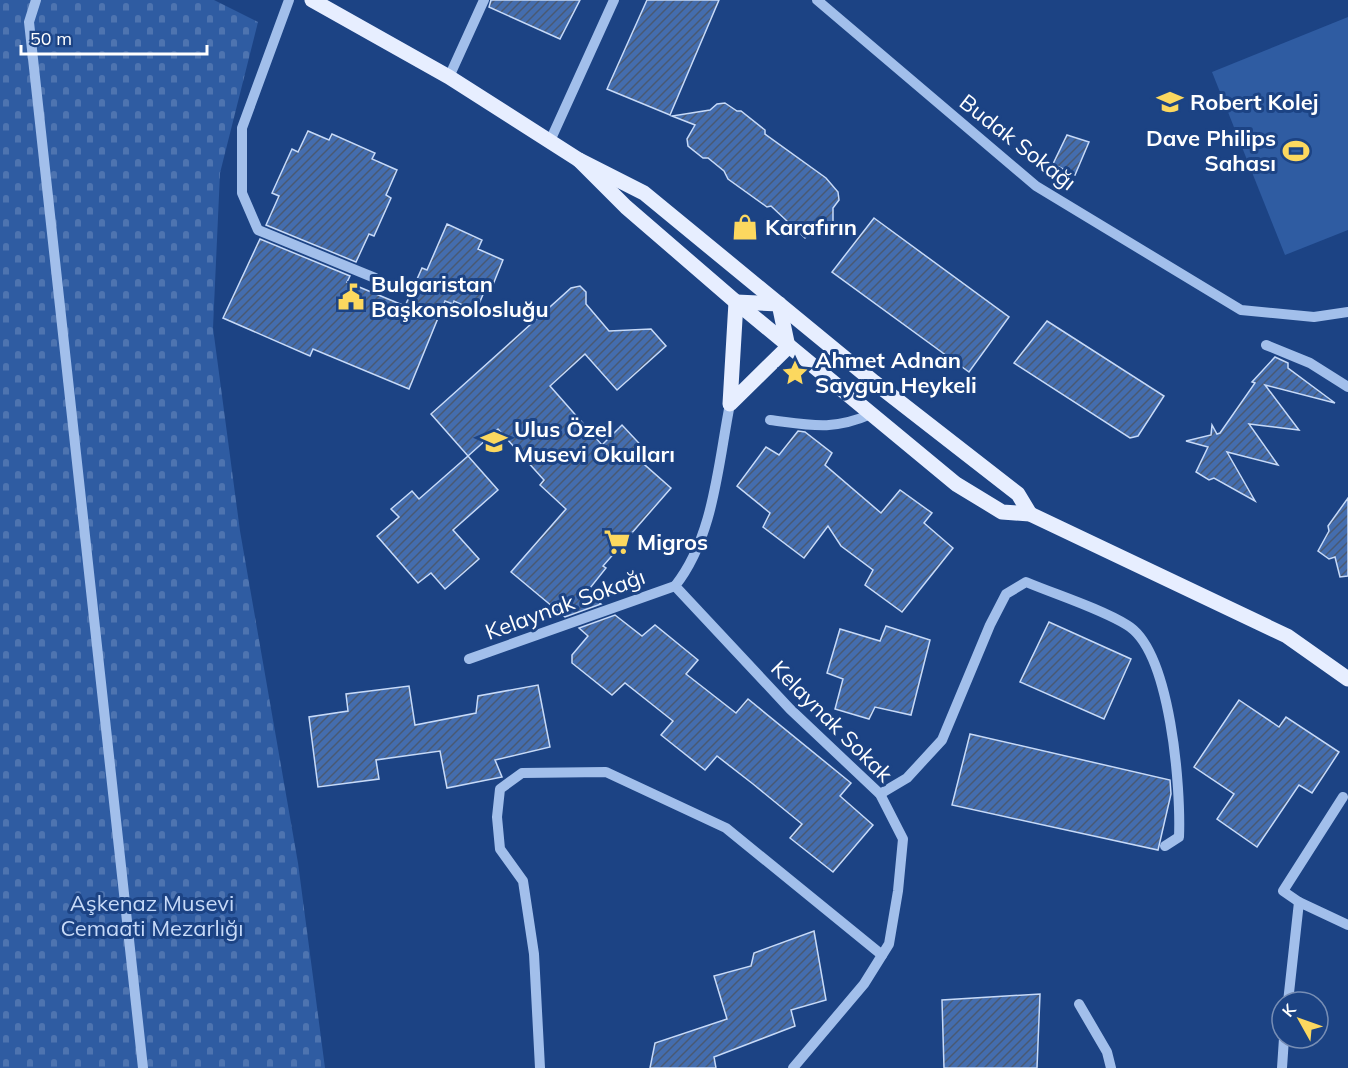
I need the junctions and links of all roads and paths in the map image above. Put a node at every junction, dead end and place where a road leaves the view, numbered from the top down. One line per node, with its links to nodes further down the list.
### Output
1 (36, 0): 33 (street)
2 (289, 0): 10 (street)
3 (312, 0): 7 (main road)
4 (484, 0): 7 (street)
5 (614, 0): 8 (street)
6 (817, 0): 13 (street, Budak Sokağı)
7 (449, 77): 8 (main road)
8 (550, 141): 9 (main road)
9 (579, 160): 11 (main road); 12 (main road)
10 (375, 278)
11 (736, 303): 12 (main road); 15 (main road); 17 (main road)
12 (779, 304): 15 (main road); 20 (main road)
13 (1348, 312)
14 (1266, 345): 16 (street)
15 (788, 347): 17 (main road); 18 (main road)
16 (1348, 387)
17 (730, 404): 21 (street)
18 (871, 414): 19 (street); 20 (main road)
19 (770, 420)
20 (1030, 514): 23 (main road)
21 (675, 586): 22 (street, Kelaynak Sokağı); 24 (street, Kelaynak Sokak)
22 (470, 659)
23 (1348, 679)
24 (880, 794): 26 (street); 29 (street, Kelaynak Sokak)
25 (1343, 797): 27 (street)
26 (1165, 846)
27 (1299, 902): 28 (street); 30 (street)
28 (1348, 926)
29 (882, 955): 34 (street); 35 (street, Kelaynak Sokak)
30 (1289, 990)
31 (1079, 1004): 36 (street)
32 (1283, 1050): 37 (street)
33 (142, 1068)
34 (540, 1068)
35 (794, 1068)
36 (1111, 1068)
37 (1282, 1068)

